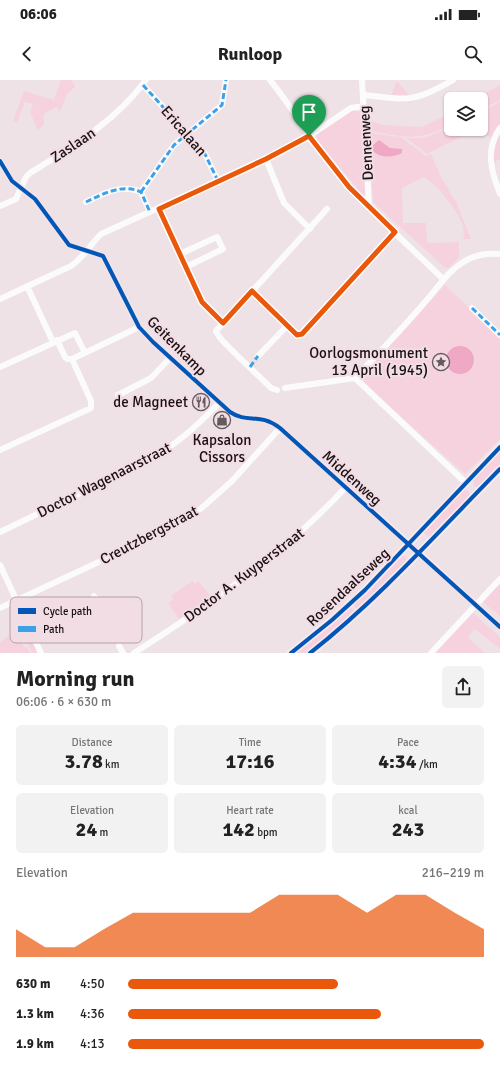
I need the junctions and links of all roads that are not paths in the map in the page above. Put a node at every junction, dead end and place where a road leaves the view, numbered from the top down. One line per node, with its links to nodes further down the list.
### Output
1 (226, 80): 9 (street)
2 (270, 80): 10 (street)
3 (362, 80): 6 (street, Dennenweg)
4 (453, 80): 6 (street)
5 (144, 82): 9 (street, Ericalaan); 14 (street, Zaslaan)
6 (364, 95): 7 (street, Dennenweg)
7 (364, 106): 10 (street); 19 (street, Dennenweg)
8 (500, 128): 16 (street)
9 (187, 132): 13 (street, Ericalaan); 15 (street)
10 (309, 136): 11 (street); 19 (street)
11 (266, 159): 13 (street); 23 (street)
12 (0, 161): 14 (street, Geitenkamp)
13 (218, 181): 20 (street)
14 (21, 188): 18 (street, Zaslaan); 25 (street, Geitenkamp)
15 (142, 192): 17 (street); 22 (street)
16 (500, 194)
17 (86, 202)
18 (0, 206)
19 (369, 206): 24 (street)
20 (159, 209): 22 (street); 26 (street)
21 (327, 209): 23 (street)
22 (150, 212): 25 (street)
23 (310, 229): 31 (street)
24 (395, 232): 29 (street); 35 (street)
25 (86, 250): 30 (street); 36 (street, Geitenkamp)
26 (180, 254): 28 (street); 28 (street)
27 (500, 254): 29 (street)
28 (186, 267): 34 (street)
29 (442, 278): 44 (street)
30 (27, 286): 32 (street); 38 (street)
31 (252, 291): 34 (street); 35 (street)
32 (0, 299)
33 (472, 308): 37 (street)
34 (223, 323): 46 (street)
35 (287, 326): 40 (street)
36 (139, 327): 39 (street); 41 (street, Geitenkamp)
37 (500, 335)
38 (55, 341): 39 (street); 42 (street); 43 (street)
39 (85, 353): 42 (street)
40 (258, 356)
41 (170, 358): 47 (street); 48 (street, Geitenkamp)
42 (72, 359): 51 (street)
43 (0, 367)
44 (355, 378): 45 (street); 53 (street)
45 (285, 388)
46 (274, 389)
47 (118, 395)
48 (219, 403): 49 (street, Geitenkamp); 56 (street, Doctor Wagenaarstraat)
49 (280, 428): 54 (street, Middenweg); 62 (street, Creutzbergstraat)
50 (500, 447): 53 (street, Rosendaalseweg)
51 (0, 450)
52 (500, 469): 55 (street, Rosendaalseweg)
53 (466, 483): 55 (street); 57 (street, Rosendaalseweg)
54 (346, 488): 57 (street, Middenweg); 71 (street, Doctor A. Kuyperstraat)
55 (476, 493): 58 (street, Rosendaalseweg)
56 (0, 532)
57 (409, 544): 58 (street); 72 (street, Rosendaalseweg)
58 (418, 552): 64 (street); 73 (street, Rosendaalseweg)
59 (0, 565): 61 (street)
60 (500, 579): 64 (street)
61 (15, 597)
62 (23, 597)
63 (10, 603): 65 (street, Creutzbergstraat)
64 (476, 606): 66 (street); 74 (street)
65 (0, 608)
66 (500, 627)
67 (37, 643): 69 (street)
68 (119, 646): 70 (street)
69 (42, 653)
70 (123, 653)
71 (134, 653)
72 (291, 653)
73 (310, 653)
74 (431, 653)

